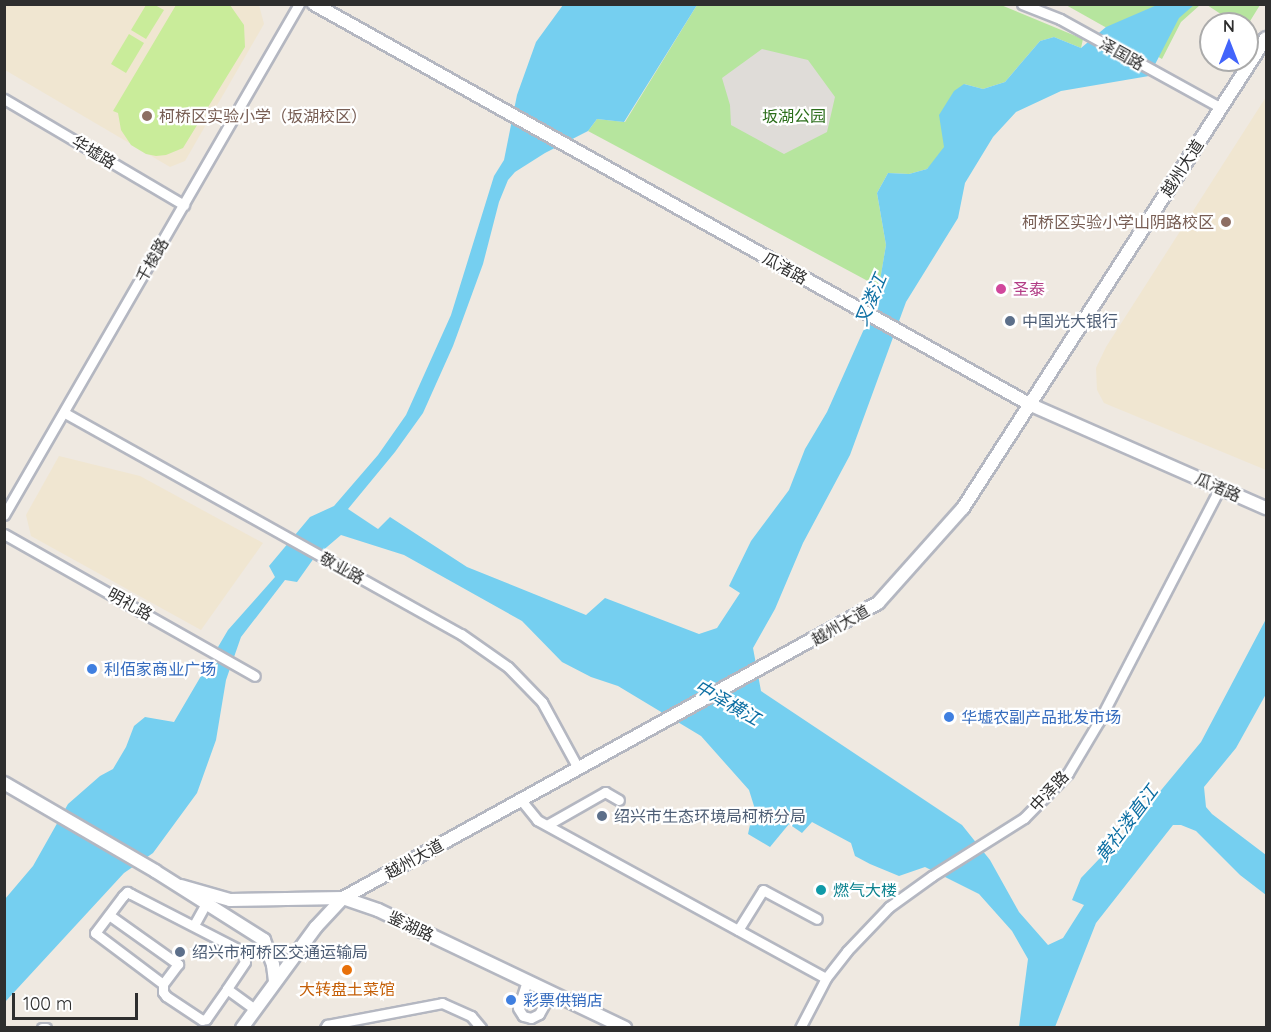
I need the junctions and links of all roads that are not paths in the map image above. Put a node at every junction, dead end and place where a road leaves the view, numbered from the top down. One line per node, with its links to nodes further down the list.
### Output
1 (299, 4): 7 (street, 千梭路)
2 (314, 4): 8 (street, 瓜渚路)
3 (1022, 4): 6 (street, 泽国路)
4 (1266, 38): 6 (street, 越州大道)
5 (4, 99): 7 (street, 华墟路)
6 (1221, 108): 8 (street, 越州大道)
7 (184, 205): 9 (street, 千梭路)
8 (1031, 405): 10 (street, 瓜渚路); 15 (street, 越州大道)
9 (65, 413): 12 (street, 千梭路); 15 (street, 敬业路)
10 (1220, 488): 11 (street, 瓜渚路); 27 (street, 中泽路)
11 (1266, 508)
12 (4, 515)
13 (4, 534): 14 (street, 明礼路)
14 (255, 676)
15 (578, 768): 17 (street, 越州大道)
16 (4, 783): 20 (street)
17 (521, 800): 19 (street); 21 (street, 越州大道)
18 (619, 800): 19 (street)
19 (547, 825): 26 (street)
20 (181, 886): 21 (street, 鉴湖路); 22 (street)
21 (343, 898): 28 (street, 鉴湖路); 29 (street, 越州大道)
22 (206, 903): 25 (street); 29 (street)
23 (109, 915): 25 (street); 30 (street); 30 (street)
24 (818, 919): 26 (street)
25 (194, 925): 31 (street)
26 (738, 930): 27 (street)
27 (826, 978): 40 (street, 中泽路)
28 (527, 981): 32 (street, 鉴湖路); 34 (street)
29 (275, 982): 33 (street, 越州大道)
30 (163, 984): 31 (street)
31 (227, 989): 33 (street)
32 (551, 992): 34 (street); 39 (street, 鉴湖路)
33 (255, 1009): 35 (street, 越州大道)
34 (527, 1017): 38 (street)
35 (242, 1028)
36 (325, 1028): 37 (street)
37 (481, 1028)
38 (522, 1028)
39 (625, 1028)
40 (800, 1028)

